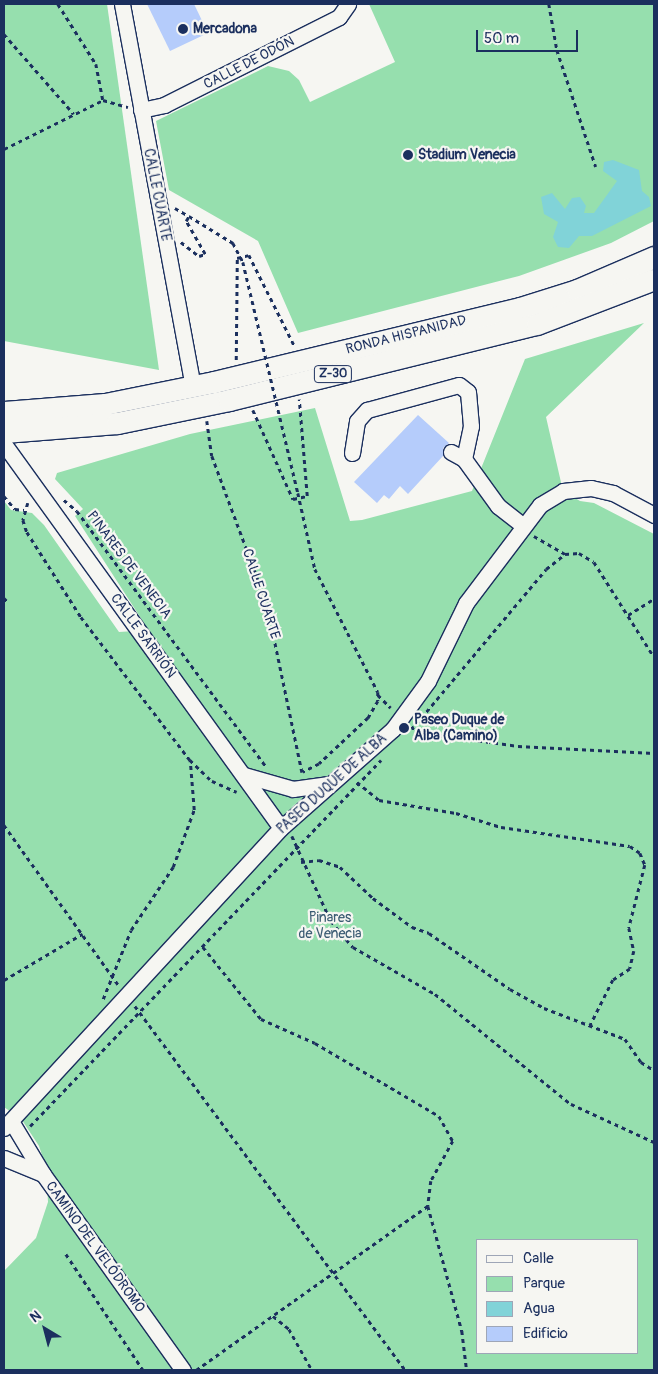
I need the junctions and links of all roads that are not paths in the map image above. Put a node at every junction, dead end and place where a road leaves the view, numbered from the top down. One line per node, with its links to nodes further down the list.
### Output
1 (122, 4): 3 (street, CALLE CUARTE)
2 (348, 4): 3 (street, CALLE DE ODÓN)
3 (141, 110): 6 (street, CALLE CUARTE)
4 (654, 257): 6 (highway, RONDA HISPANIDAD / Z-30)
5 (654, 279): 8 (highway, RONDA HISPANIDAD / Z-30)
6 (193, 387): 7 (highway, RONDA HISPANIDAD / Z-30); 8 (highway)
7 (4, 412)
8 (206, 412): 9 (highway, RONDA HISPANIDAD / Z-30)
9 (4, 432)
10 (4, 444): 14 (street, CALLE SARRIÓN)
11 (352, 453): 13 (street)
12 (654, 515): 13 (street, PASEO DUQUE DE ALBA)
13 (521, 526): 15 (street, PASEO DUQUE DE ALBA)
14 (241, 774): 15 (street); 16 (street, CALLE SARRIÓN)
15 (336, 780): 16 (street, PASEO DUQUE DE ALBA)
16 (285, 824): 17 (street, PASEO DUQUE DE ALBA)
17 (7, 1125): 19 (street, CAMINO DEL VELÓDROMO)
18 (4, 1158): 19 (street)
19 (43, 1174): 20 (street, CAMINO DEL VELÓDROMO)
20 (183, 1370)

